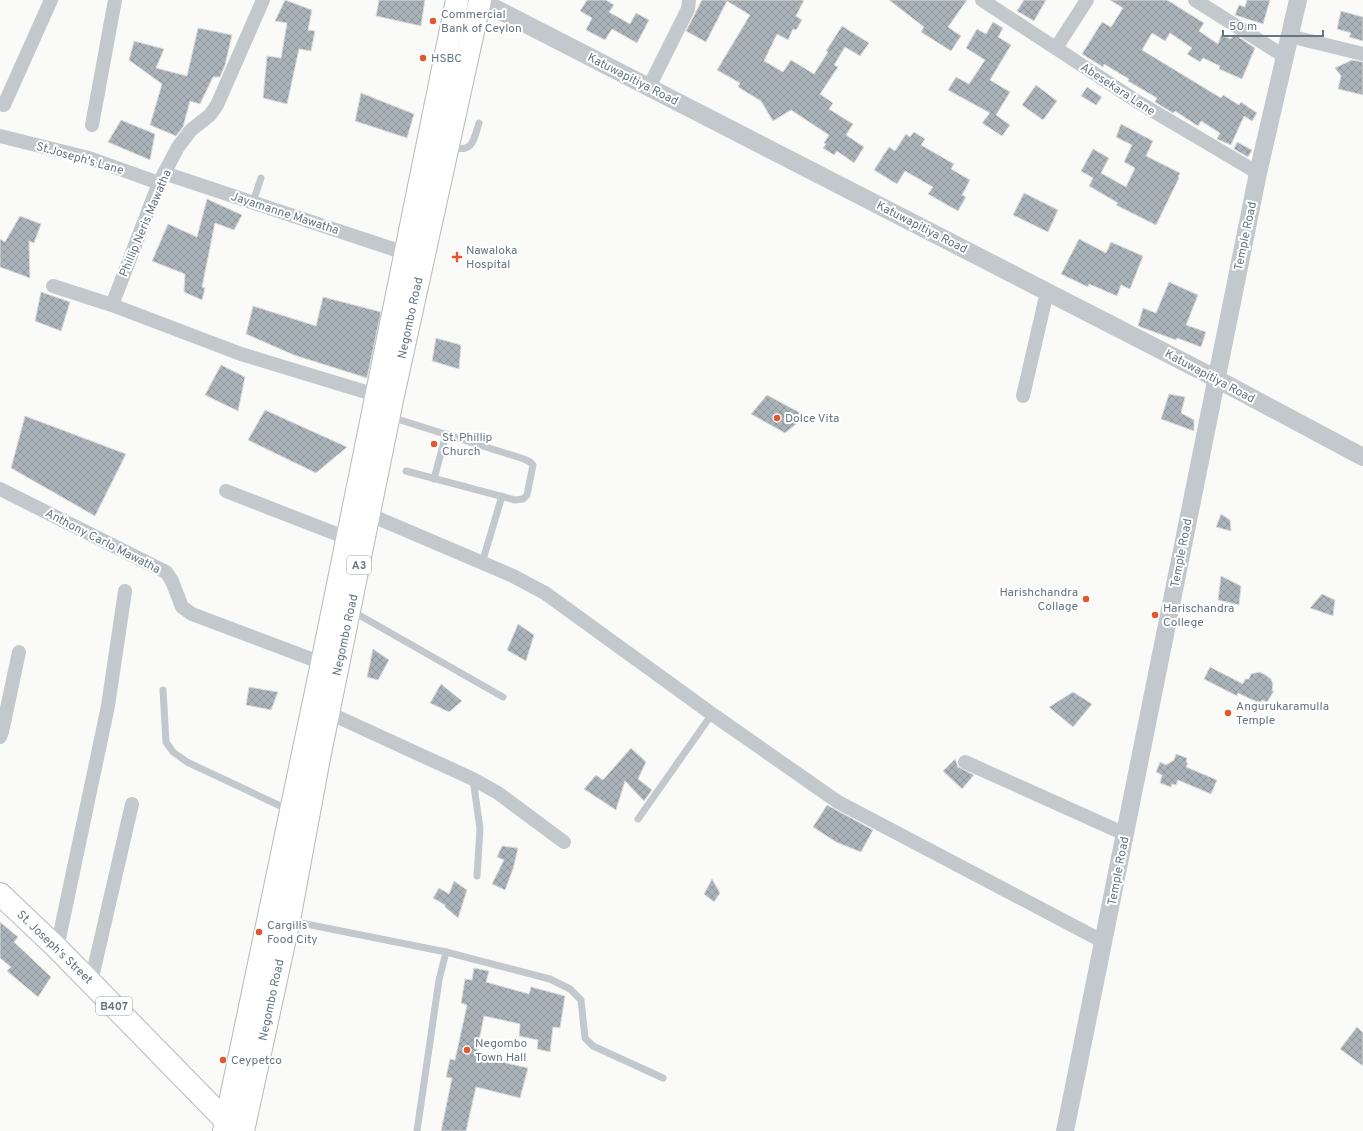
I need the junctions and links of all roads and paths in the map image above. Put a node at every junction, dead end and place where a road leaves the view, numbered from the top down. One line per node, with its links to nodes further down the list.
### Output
1 (51, 0): 16 (street)
2 (116, 0): 18 (street)
3 (263, 0): 22 (street, Phillip Neris Mawatha)
4 (457, 0): 25 (main road, Negombo Road / A3)
5 (480, 0): 15 (street, Katuwapitiya Road); 20 (main road, Negombo Road / A3)
6 (689, 0): 15 (street)
7 (982, 0): 12 (street, Abesekara Lane)
8 (1086, 0): 12 (street)
9 (1195, 0): 14 (street)
10 (1298, 0): 11 (street, Temple Road)
11 (1289, 36): 13 (street); 14 (street, Temple Road)
12 (1056, 48): 21 (street, Abesekara Lane)
13 (1363, 54)
14 (1284, 56): 21 (street, Temple Road)
15 (649, 87): 27 (street, Katuwapitiya Road)
16 (4, 105)
17 (479, 123): 20 (lane)
18 (92, 125)
19 (0, 136): 22 (street, St.Joseph's Lane)
20 (448, 146): 32 (main road, Negombo Road / A3)
21 (1258, 173): 29 (street, Temple Road)
22 (162, 178): 24 (street, Jayamanne Mawatha); 28 (street, Phillip Neris Mawatha)
23 (261, 178): 24 (lane)
24 (253, 202): 25 (street, Jayamanne Mawatha)
25 (405, 253): 30 (main road, Negombo Road / A3)
26 (53, 286): 28 (street)
27 (1047, 292): 29 (street, Katuwapitiya Road); 31 (street)
28 (112, 305): 30 (street)
29 (1215, 378): 34 (street, Katuwapitiya Road); 57 (street, Temple Road)
30 (376, 396): 40 (main road, Negombo Road / A3)
31 (1023, 396)
32 (389, 416): 33 (lane); 40 (main road, Negombo Road / A3)
33 (446, 434): 36 (lane); 39 (lane)
34 (1363, 457)
35 (406, 471): 36 (lane)
36 (434, 478): 39 (lane)
37 (0, 489): 46 (street, Anthony Carlo Mawatha)
38 (226, 491): 41 (street)
39 (502, 496): 42 (lane)
40 (361, 511): 41 (main road, Negombo Road / A3); 42 (street); 44 (main road, Negombo Road / A3)
41 (347, 538): 46 (main road, Negombo Road / A3)
42 (482, 563): 50 (street)
43 (125, 591): 63 (street)
44 (350, 610): 48 (lane); 49 (main road, Negombo Road / A3)
45 (19, 652): 51 (street)
46 (322, 663): 55 (main road, Negombo Road / A3)
47 (163, 690): 55 (lane)
48 (503, 697)
49 (329, 713): 53 (street); 61 (main road, Negombo Road / A3)
50 (712, 714): 56 (lane); 62 (street)
51 (0, 736)
52 (965, 762): 57 (street)
53 (473, 779): 58 (street); 59 (lane)
54 (132, 804): 65 (street)
55 (291, 811): 67 (main road, Negombo Road / A3)
56 (638, 819)
57 (1125, 834): 62 (street, Temple Road)
58 (564, 842)
59 (477, 876)
60 (0, 894): 63 (main road, St. Joseph's Street / B407)
61 (288, 920): 64 (lane); 67 (main road, Negombo Road / A3)
62 (1104, 942): 69 (street, Temple Road)
63 (57, 948): 65 (main road, St. Joseph's Street / B407)
64 (446, 952): 66 (lane); 68 (lane)
65 (91, 982): 67 (main road, St. Joseph's Street / B407)
66 (663, 1078)
67 (233, 1128)
68 (416, 1131)
69 (1065, 1131)

